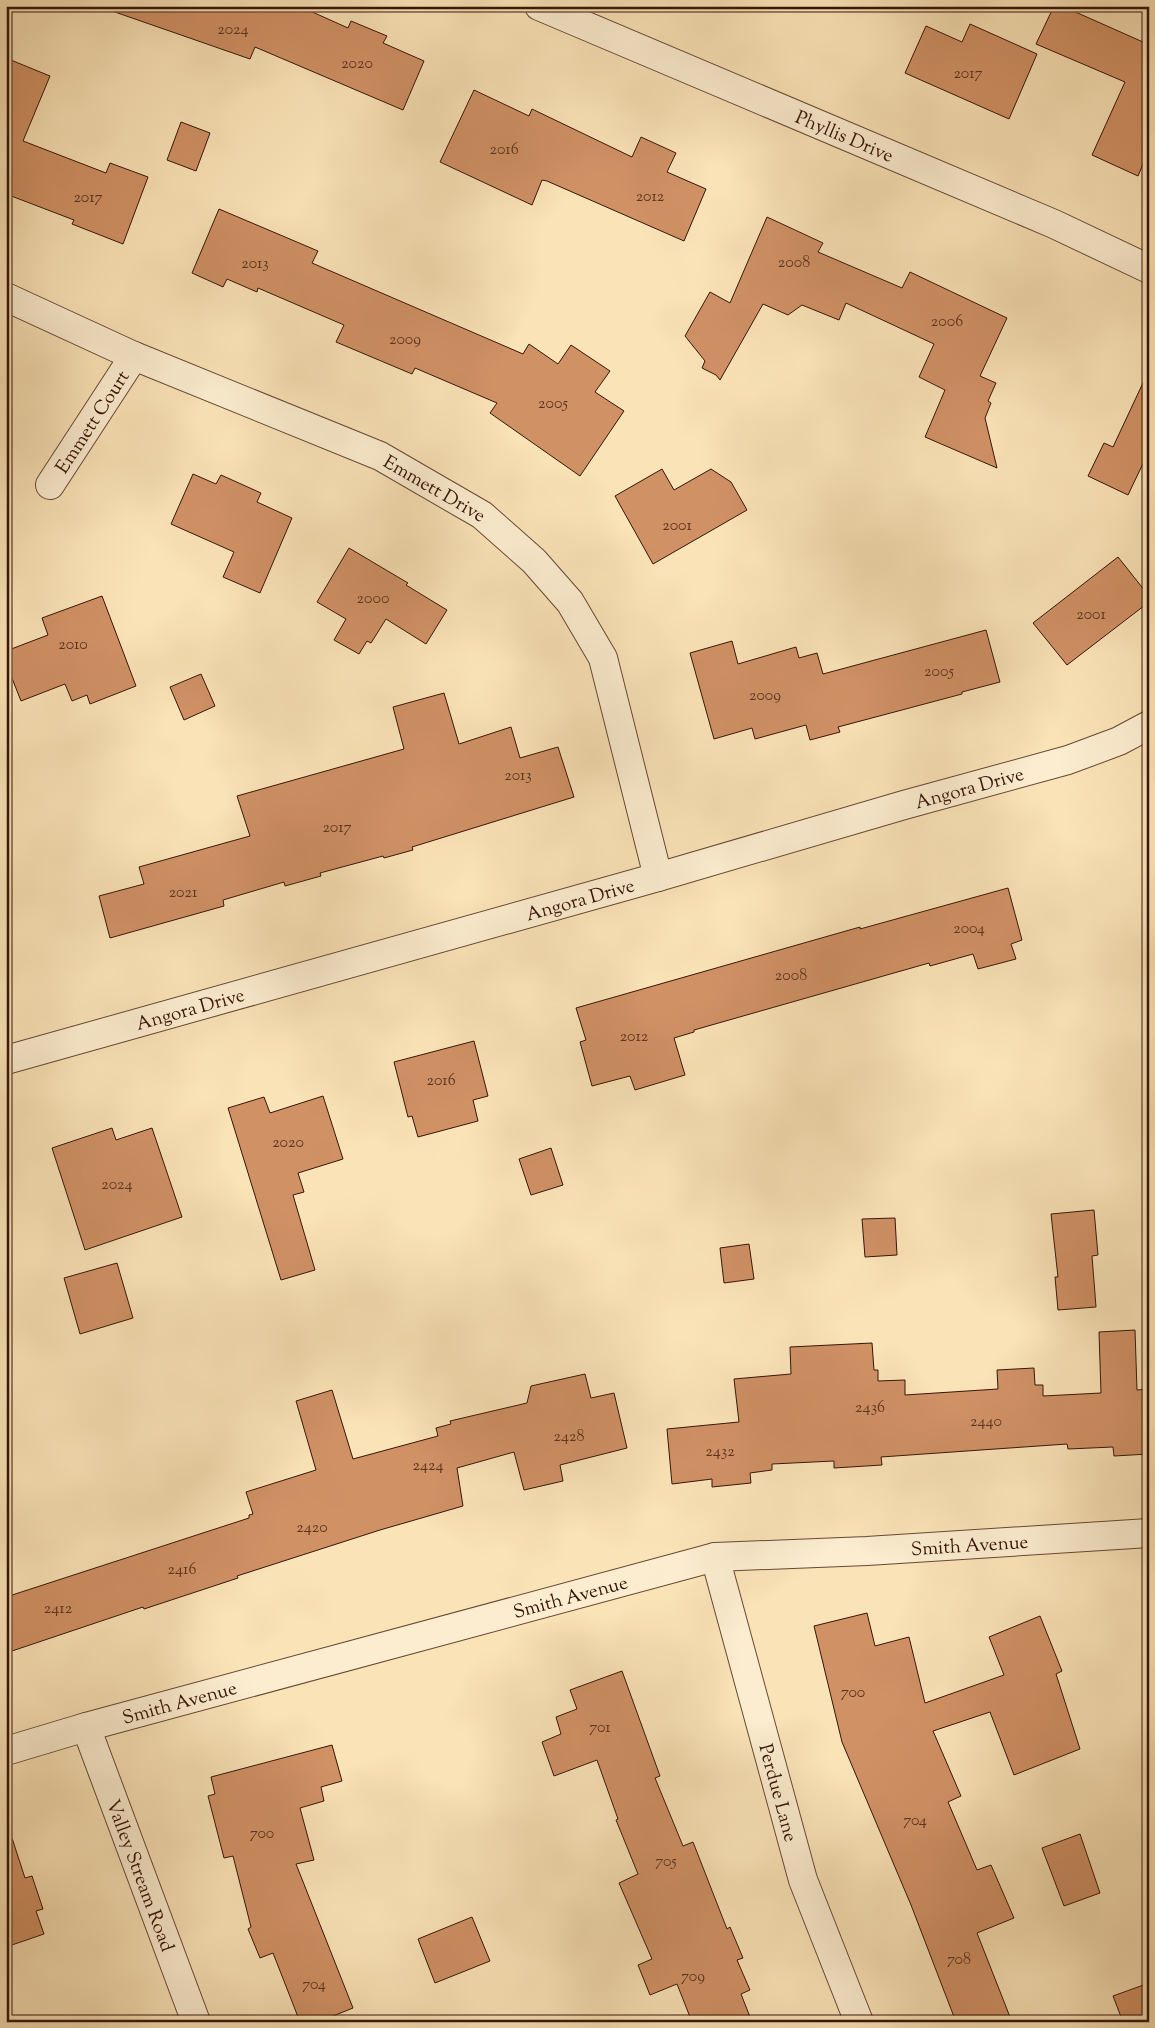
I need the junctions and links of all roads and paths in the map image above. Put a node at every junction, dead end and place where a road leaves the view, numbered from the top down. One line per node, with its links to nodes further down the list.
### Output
1 (539, 6): 2 (street, Phyllis Drive)
2 (1149, 269)
3 (6, 297): 4 (street, Emmett Drive)
4 (134, 356): 5 (street, Emmett Court); 7 (street, Emmett Drive)
5 (50, 485)
6 (1149, 726): 7 (street, Angora Drive)
7 (658, 877): 8 (street, Angora Drive)
8 (6, 1060)
9 (1149, 1534): 10 (street, Smith Avenue)
10 (715, 1557): 11 (street, Smith Avenue); 14 (street, Perdue Lane)
11 (86, 1727): 12 (street, Smith Avenue); 13 (street, Valley Stream Road)
12 (6, 1751)
13 (196, 2022)
14 (859, 2022)

